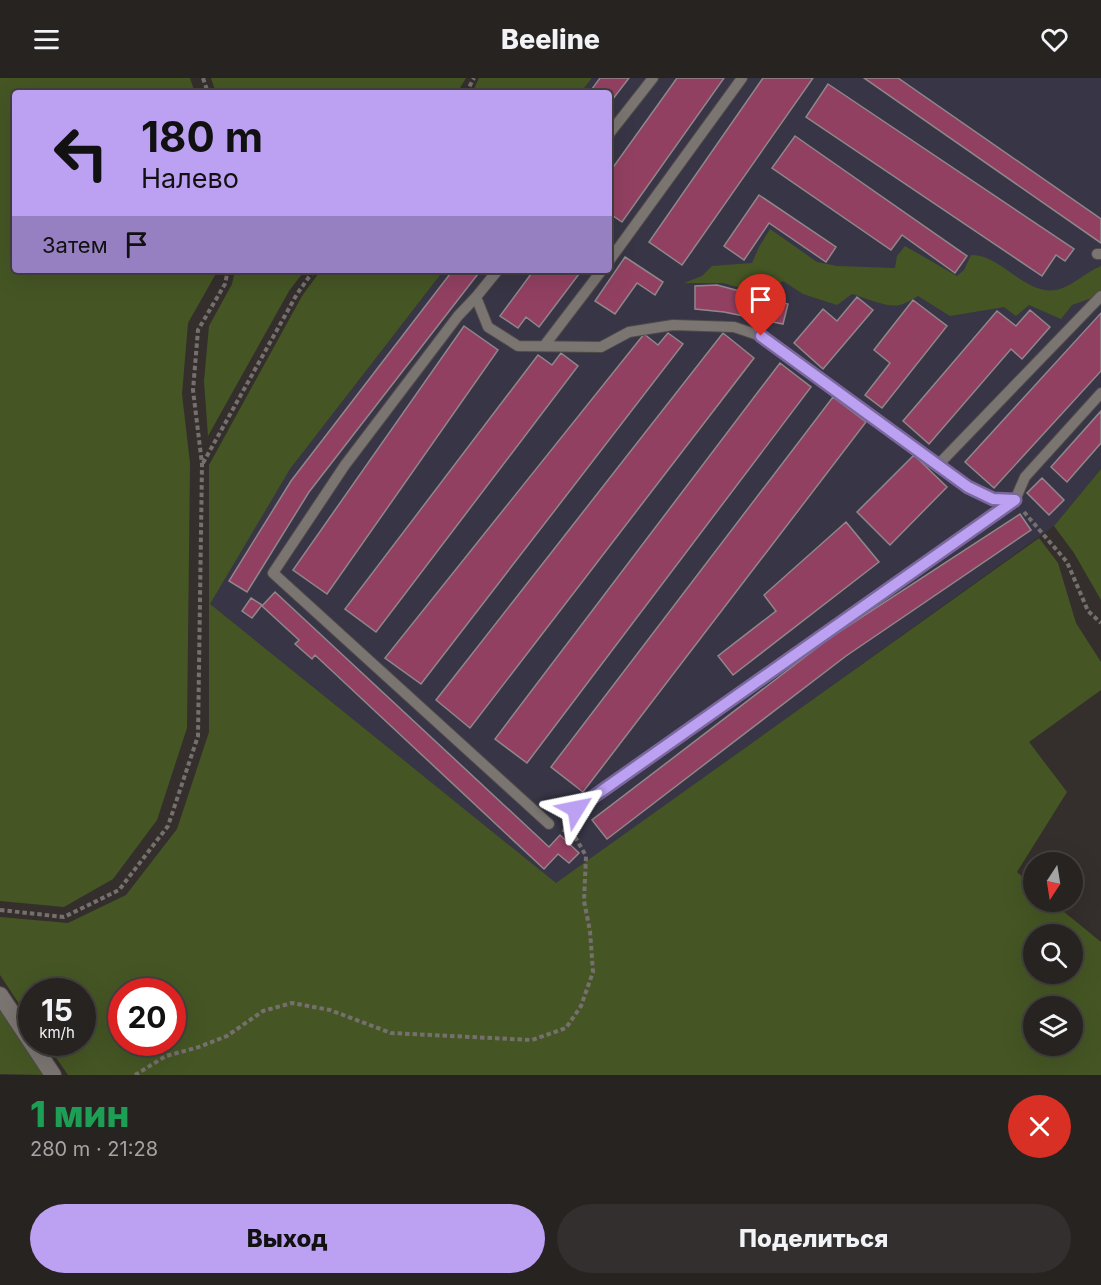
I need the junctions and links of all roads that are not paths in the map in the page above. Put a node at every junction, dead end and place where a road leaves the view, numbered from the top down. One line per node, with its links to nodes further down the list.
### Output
1 (653, 78): 3 (lane)
2 (742, 78): 4 (lane)
3 (612, 130)
4 (612, 257)
5 (496, 273): 8 (lane)
6 (600, 273): 9 (lane)
7 (1101, 296): 11 (lane)
8 (476, 297): 9 (lane); 14 (lane)
9 (544, 346): 11 (lane)
10 (1101, 393): 12 (lane)
11 (938, 465): 12 (lane)
12 (1015, 500): 13 (lane)
13 (576, 809)
14 (549, 824)
15 (0, 995): 16 (street)
16 (53, 1075)

